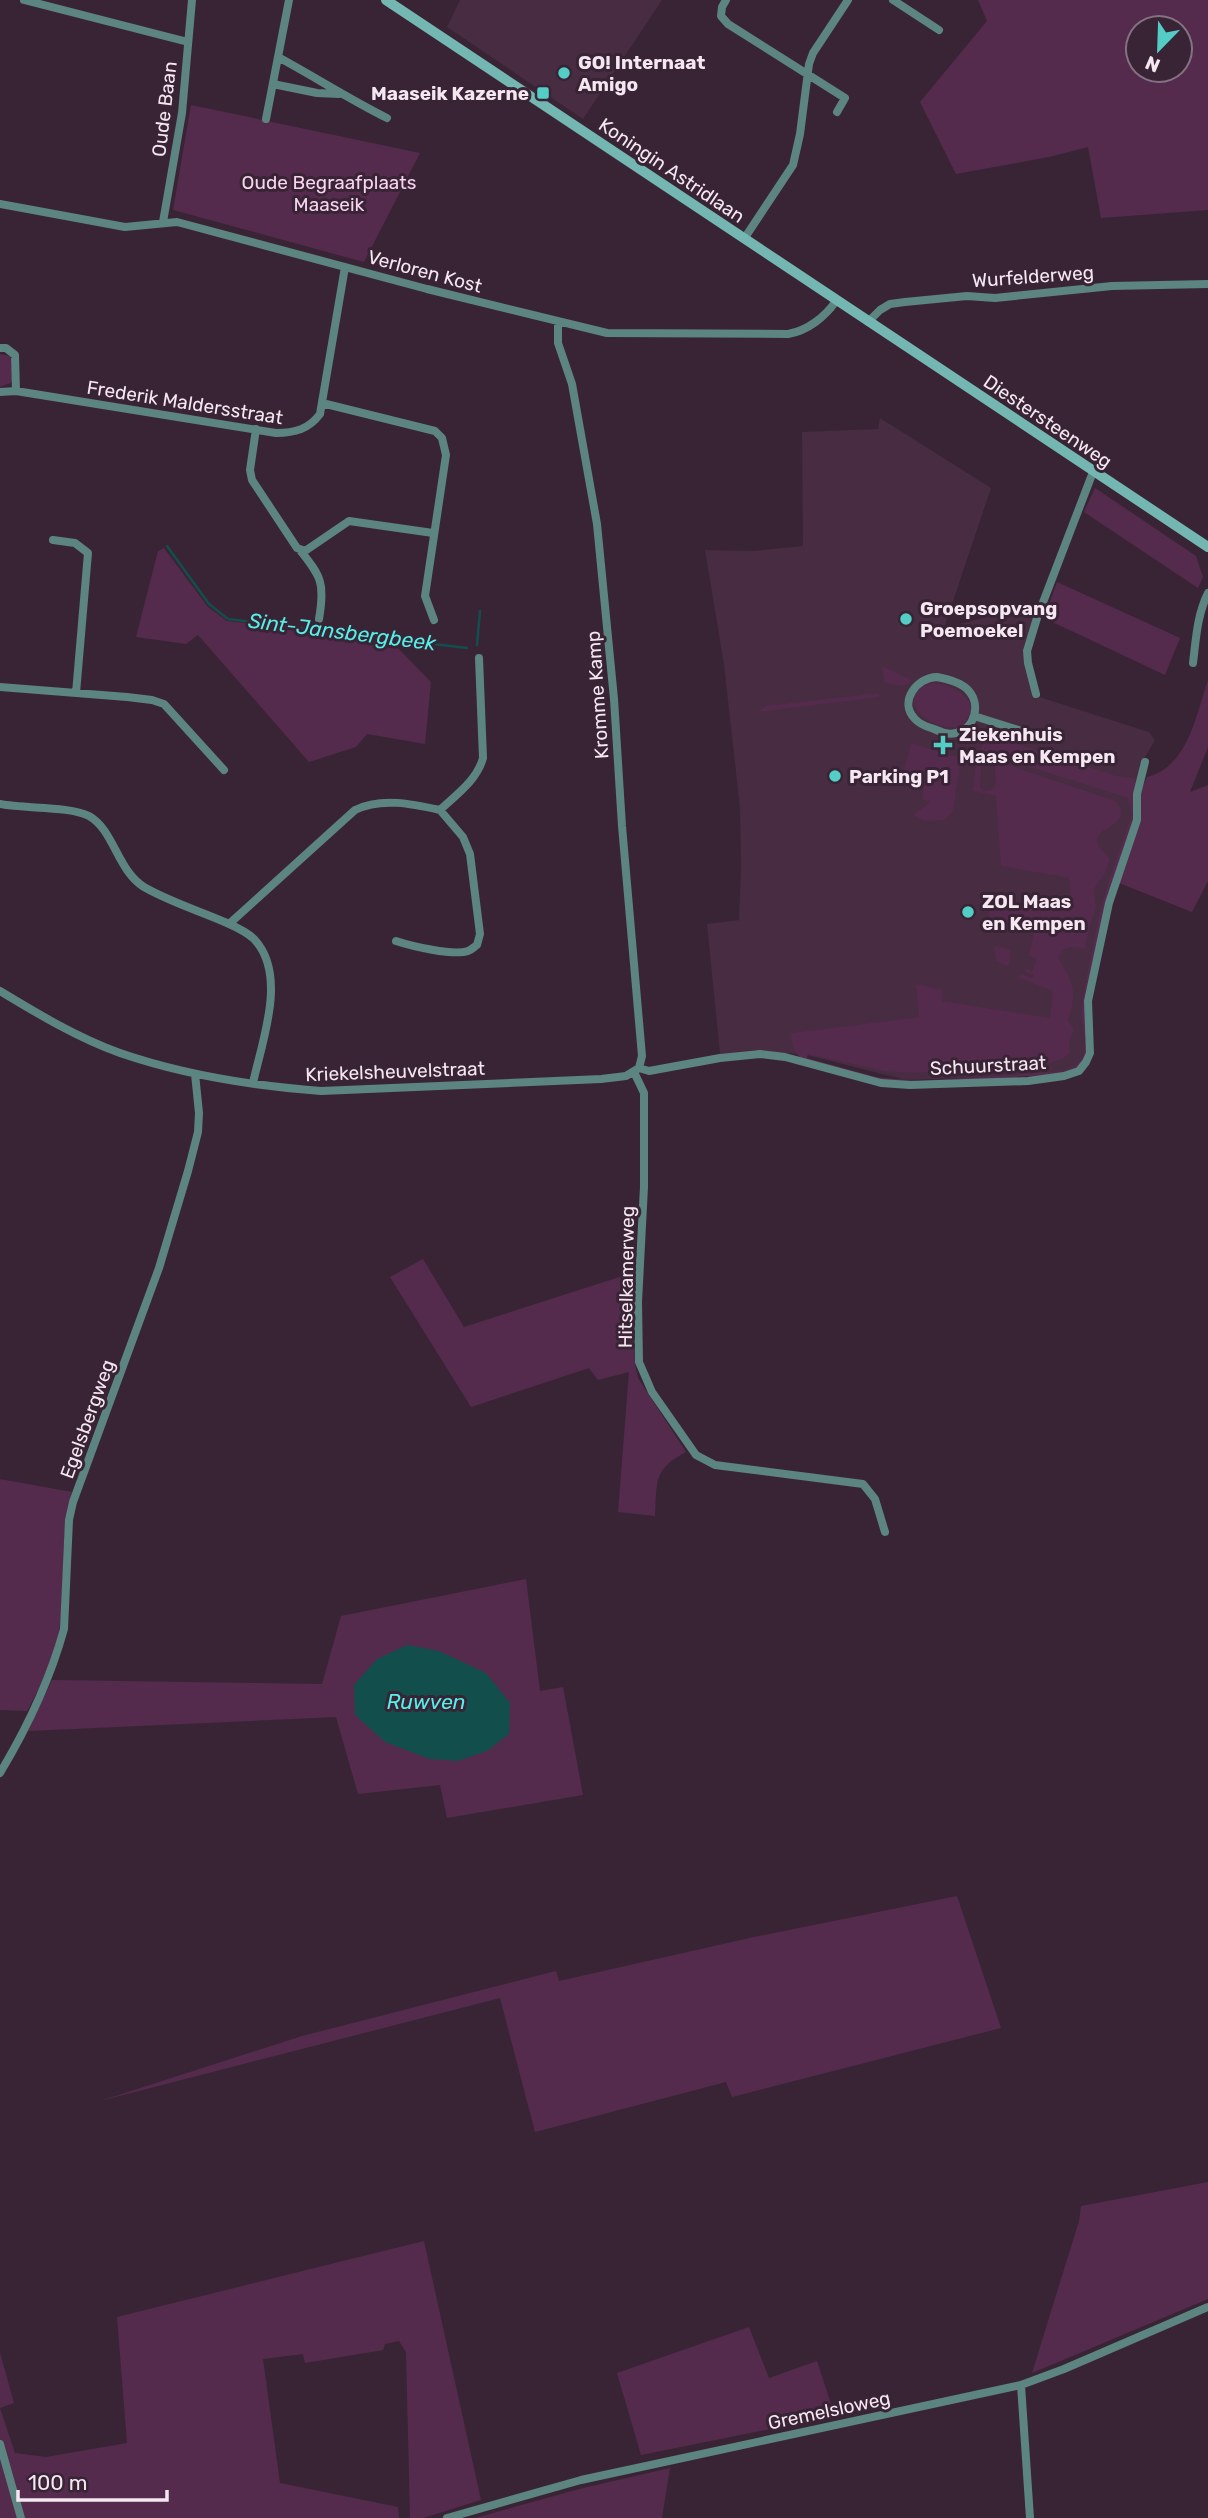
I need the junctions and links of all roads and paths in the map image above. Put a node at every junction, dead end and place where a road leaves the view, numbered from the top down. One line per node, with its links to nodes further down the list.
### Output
1 (24, 0): 9 (street)
2 (192, 0): 9 (street, Oude Baan)
3 (289, 0): 10 (street)
4 (386, 0): 19 (main road, Koningin Astridlaan)
5 (726, 0): 11 (street)
6 (848, 0): 11 (street)
7 (893, 0): 8 (street)
8 (939, 30)
9 (188, 42): 18 (street, Oude Baan)
10 (278, 57): 12 (street); 13 (street)
11 (807, 76): 14 (street); 19 (street)
12 (273, 84): 13 (street); 16 (street)
13 (339, 94): 15 (street)
14 (837, 112)
15 (387, 118)
16 (266, 119)
17 (0, 204): 18 (street, Verloren Kost)
18 (163, 222): 20 (street, Verloren Kost)
19 (744, 239): 22 (main road, Koningin Astridlaan)
20 (345, 267): 24 (street, Verloren Kost); 28 (street, Frederik Maldersstraat)
21 (1208, 284): 23 (street, Wurfelderweg)
22 (836, 301): 23 (main road, Koningin Astridlaan); 24 (street, Verloren Kost)
23 (868, 322): 30 (main road, Diestersteenweg)
24 (558, 323): 52 (street, Kromme Kamp)
25 (0, 348): 26 (street)
26 (16, 391): 27 (street, Frederik Maldersstraat); 29 (street, Frederik Maldersstraat)
27 (0, 392)
28 (322, 402): 29 (street, Frederik Maldersstraat); 31 (street)
29 (256, 429): 34 (street)
30 (1093, 472): 33 (main road, Diestersteenweg); 42 (street)
31 (433, 533): 34 (street); 37 (street)
32 (53, 540): 41 (street)
33 (1208, 547)
34 (298, 548): 36 (street)
35 (1208, 593): 39 (street)
36 (319, 619)
37 (434, 620)
38 (479, 658): 48 (street)
39 (1193, 663)
40 (0, 687): 41 (street)
41 (76, 693): 46 (street)
42 (1036, 694)
43 (974, 716): 43 (street); 44 (street)
44 (1031, 734)
45 (1145, 762): 52 (street, Schuurstraat)
46 (224, 770)
47 (0, 804): 49 (street)
48 (440, 810): 49 (street); 50 (street)
49 (229, 924): 54 (street)
50 (396, 941)
51 (0, 991): 53 (street, Kriekelsheuvelstraat)
52 (637, 1070): 54 (street, Kriekelsheuvelstraat); 55 (street, Hitselkamerweg)
53 (195, 1074): 54 (street, Kriekelsheuvelstraat); 56 (street, Egelsbergweg)
54 (253, 1083)
55 (884, 1532)
56 (0, 1773)
57 (1208, 2307): 58 (street, Gremelsloweg)
58 (1021, 2385): 61 (street, Gremelsloweg); 62 (street)
59 (0, 2445): 60 (street)
60 (21, 2518)
61 (447, 2518)
62 (1030, 2518)

